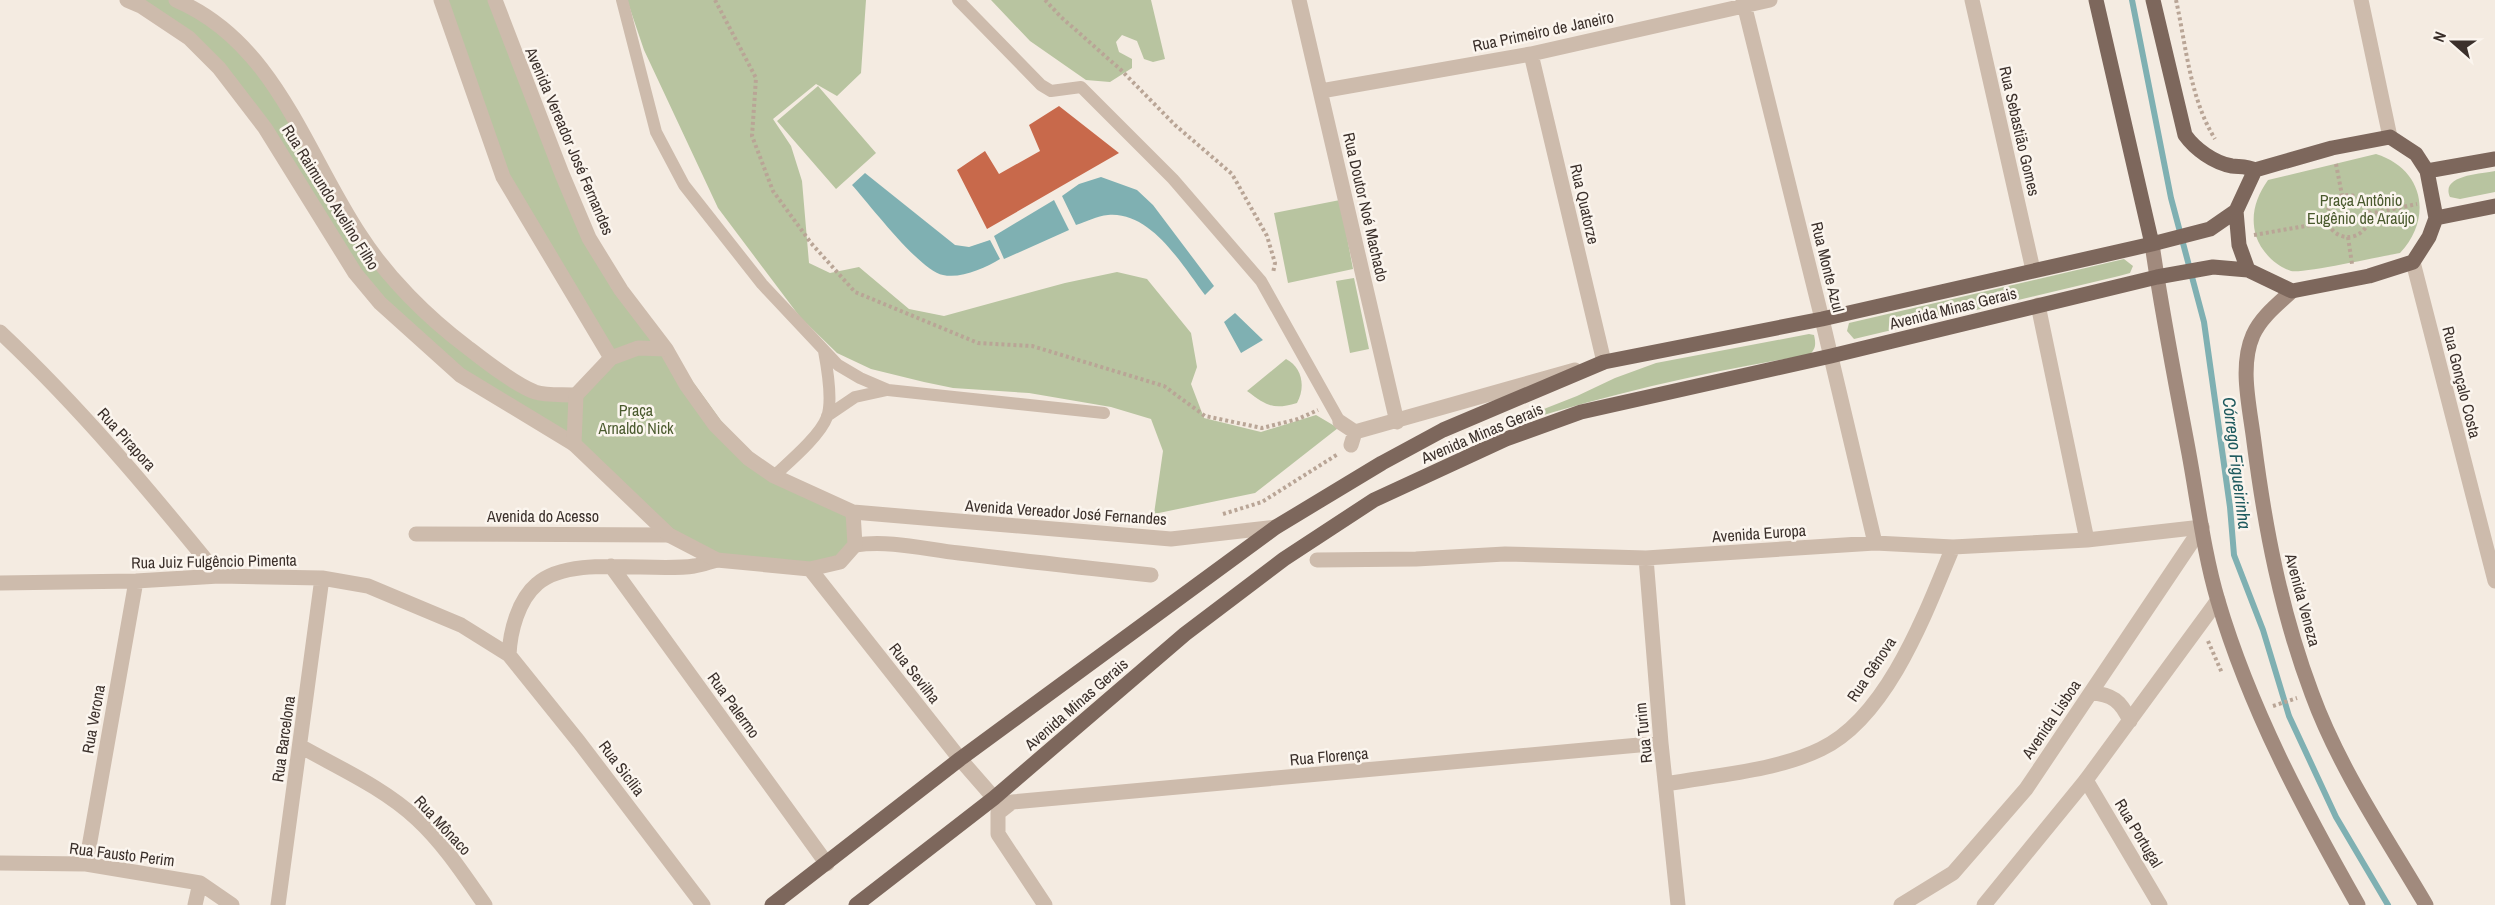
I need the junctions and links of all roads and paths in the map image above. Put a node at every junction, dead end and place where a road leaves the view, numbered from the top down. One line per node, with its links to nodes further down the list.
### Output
1 (127, 0): 58 (street, Rua Raimundo Avelino Filho)
2 (176, 0): 51 (street, Rua Raimundo Avelino Filho)
3 (441, 0): 48 (street)
4 (495, 0): 45 (street, Avenida Vereador José Fernandes)
5 (622, 0): 46 (lane)
6 (715, 0): 52 (path)
7 (958, 0): 41 (lane)
8 (1045, 0): 41 (path)
9 (1299, 0): 18 (street, Rua Doutor Noé Machado)
10 (1770, 0): 16 (street, Rua Primeiro de Janeiro)
11 (1972, 0): 37 (street, Rua Sebastião Gomes)
12 (2096, 0): 34 (main road)
13 (2153, 0): 22 (main road)
14 (2176, 0): 22 (path)
15 (2361, 0): 19 (street)
16 (1744, 3): 17 (street, Rua Primeiro de Janeiro); 43 (street, Rua Monte Azul)
17 (1531, 54): 18 (street, Rua Primeiro de Janeiro); 49 (street, Rua Quatorze)
18 (1321, 91): 56 (street, Rua Doutor Noé Machado)
19 (2390, 137): 23 (main road); 24 (main road)
20 (2334, 157): 25 (path)
21 (2495, 159): 24 (main road)
22 (2229, 166): 23 (main road)
23 (2255, 170): 28 (main road)
24 (2427, 171): 30 (main road)
25 (2342, 195): 29 (path); 31 (path)
26 (2426, 202): 29 (path)
27 (2495, 206): 30 (main road)
28 (2236, 211): 34 (main road, Avenida Minas Gerais); 38 (main road)
29 (2369, 214): 33 (path)
30 (2436, 218): 35 (main road)
31 (2328, 222): 32 (path); 33 (path)
32 (2250, 236)
33 (2348, 237): 36 (path)
34 (2151, 244): 37 (main road, Avenida Minas Gerais); 39 (main road)
35 (2413, 262): 40 (main road); 79 (street, Rua Gonçalo Costa)
36 (2353, 267)
37 (2032, 270): 43 (main road, Avenida Minas Gerais)
38 (2248, 270): 39 (main road, Avenida Minas Gerais); 40 (main road)
39 (2157, 277): 42 (main road, Avenida Minas Gerais); 63 (main road)
40 (2292, 291): 84 (main road, Avenida Veneza)
41 (1270, 297): 52 (lane)
42 (2038, 305): 47 (main road, Avenida Minas Gerais); 66 (street)
43 (1822, 319): 47 (street, Rua Monte Azul); 49 (main road, Avenida Minas Gerais)
44 (0, 332): 76 (street, Rua Pirapora)
45 (666, 349): 48 (street); 59 (street, Avenida Vereador José Fernandes)
46 (824, 351): 50 (lane); 54 (lane)
47 (1830, 356): 67 (street, Rua Monte Azul); 92 (main road, Avenida Minas Gerais)
48 (611, 358): 51 (street)
49 (1598, 364): 56 (street, Avenida Minas Gerais); 62 (main road, Avenida Minas Gerais)
50 (888, 390): 53 (lane); 54 (lane)
51 (576, 395): 58 (street)
52 (1329, 404): 55 (lane)
53 (1104, 413)
54 (827, 416): 59 (lane)
55 (1340, 422): 57 (street)
56 (1397, 422): 57 (street, Avenida Minas Gerais)
57 (1353, 439): 61 (path)
58 (574, 444): 65 (street)
59 (774, 476): 60 (street, Avenida Vereador José Fernandes)
60 (853, 512): 62 (street, Avenida Vereador José Fernandes); 68 (street)
61 (1213, 516)
62 (1276, 527): 89 (main road, Avenida Minas Gerais)
63 (2202, 527): 66 (street, Avenida Europa); 81 (main road); 83 (street, Avenida Lisboa)
64 (416, 534): 65 (street, Avenida do Acesso)
65 (669, 534): 71 (street)
66 (2087, 540): 69 (street, Avenida Europa)
67 (1875, 543): 69 (street, Avenida Europa); 70 (street, Avenida Europa)
68 (855, 545): 74 (street); 75 (street)
69 (1953, 547): 91 (street, Rua Gênova)
70 (1646, 558): 72 (street, Avenida Europa); 87 (street, Rua Turim)
71 (717, 560): 73 (street); 74 (street)
72 (1317, 560)
73 (611, 566): 82 (street); 95 (street, Rua Palermo)
74 (810, 569): 89 (street, Rua Sevilha)
75 (1151, 575)
76 (219, 576): 77 (street, Rua Juiz Fulgêncio Pimenta); 78 (street, Rua Juiz Fulgêncio Pimenta)
77 (322, 578): 82 (street, Rua Juiz Fulgêncio Pimenta); 88 (street, Rua Barcelona)
78 (136, 581): 80 (street, Rua Juiz Fulgêncio Pimenta); 94 (street, Rua Verona)
79 (2495, 581)
80 (0, 583)
81 (2217, 600): 85 (main road); 86 (street)
82 (508, 655): 101 (street, Rua Sicília)
83 (2091, 693): 86 (street); 106 (street, Avenida Lisboa)
84 (2311, 693): 85 (path); 110 (main road, Avenida Veneza)
85 (2258, 712): 109 (main road)
86 (2130, 721): 90 (street)
87 (1661, 743): 91 (street, Rua Turim); 92 (street, Rua Florença)
88 (300, 746): 99 (street, Rua Barcelona); 100 (street, Rua Mônaco)
89 (960, 759): 92 (street, Rua Sevilha); 95 (main road, Avenida Minas Gerais)
90 (2086, 780): 107 (street); 108 (street, Rua Portugal)
91 (1666, 784): 105 (street, Rua Turim)
92 (998, 803): 103 (main road, Avenida Minas Gerais); 104 (street)
93 (0, 863): 94 (street, Rua Fausto Perim)
94 (86, 864): 96 (street, Rua Fausto Perim)
95 (827, 864): 102 (main road, Avenida Minas Gerais)
96 (200, 883): 97 (street); 98 (street, Rua Fausto Perim)
97 (195, 905)
98 (232, 905)
99 (279, 905)
100 (485, 905)
101 (703, 905)
102 (772, 905)
103 (856, 905)
104 (1045, 905)
105 (1678, 905)
106 (1901, 905)
107 (1984, 905)
108 (2160, 905)
109 (2358, 905)
110 (2426, 905)

